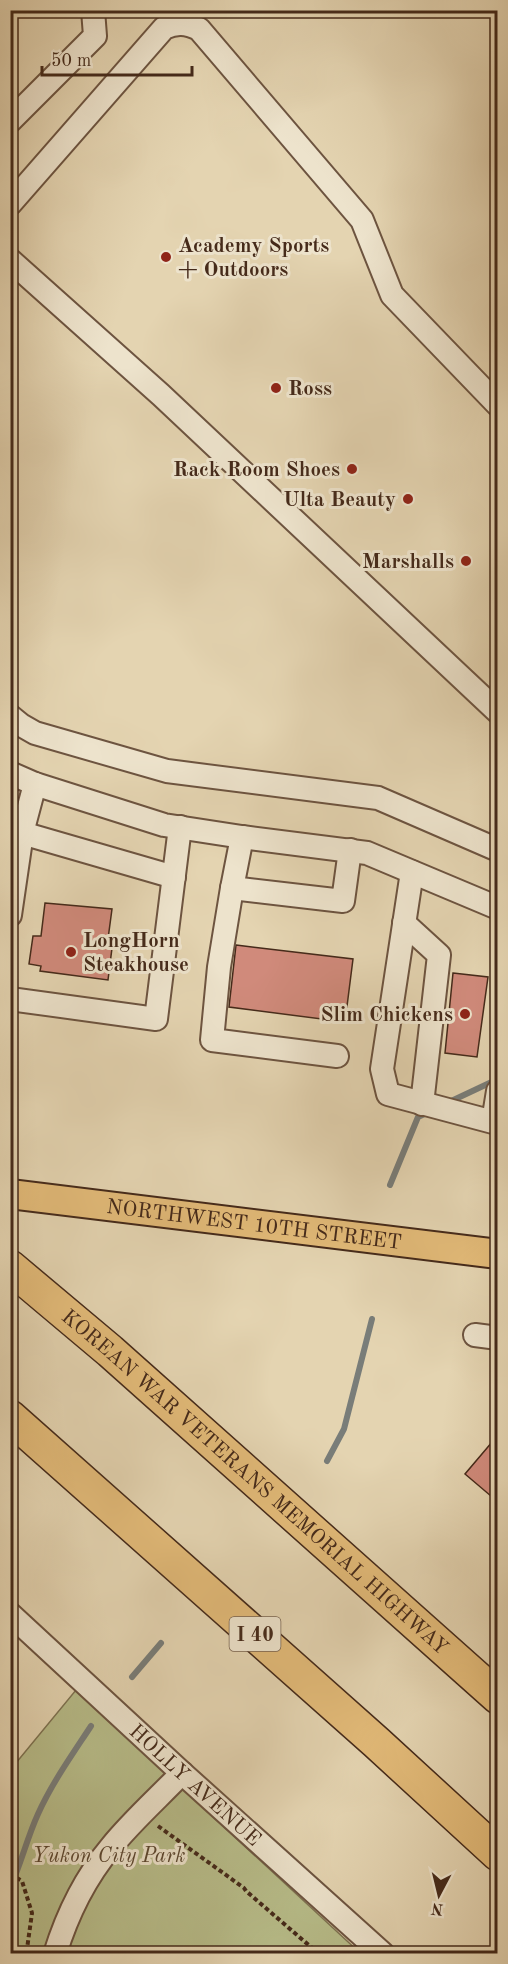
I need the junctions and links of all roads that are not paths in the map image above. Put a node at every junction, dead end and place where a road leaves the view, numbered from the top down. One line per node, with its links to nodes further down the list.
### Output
1 (93, 10): 2 (street)
2 (10, 121)
3 (10, 204): 5 (street)
4 (10, 260): 6 (street)
5 (498, 405)
6 (498, 712)
7 (10, 716): 14 (street)
8 (10, 773): 9 (street)
9 (35, 784): 10 (street); 11 (street)
10 (180, 827): 12 (street); 16 (street)
11 (22, 833): 16 (street); 19 (street)
12 (242, 837): 13 (street); 17 (street)
13 (350, 850): 15 (street); 17 (street)
14 (498, 850)
15 (412, 872): 18 (street); 20 (street)
16 (174, 877): 21 (street)
17 (232, 888): 22 (street)
18 (498, 908)
19 (10, 915)
20 (404, 923): 24 (street); 24 (street)
21 (10, 999)
22 (337, 1056)
23 (498, 1091): 24 (street)
24 (422, 1104)
25 (12, 1195): 26 (main road, NORTHWEST 10TH STREET)
26 (498, 1254)
27 (10, 1267): 30 (highway, KOREAN WAR VETERANS MEMORIAL HIGHWAY)
28 (10, 1417): 32 (highway, I 40)
29 (10, 1614): 31 (street, HOLLY AVENUE)
30 (498, 1697)
31 (182, 1773): 33 (street); 34 (street, HOLLY AVENUE)
32 (498, 1854)
33 (44, 1953)
34 (383, 1953)

